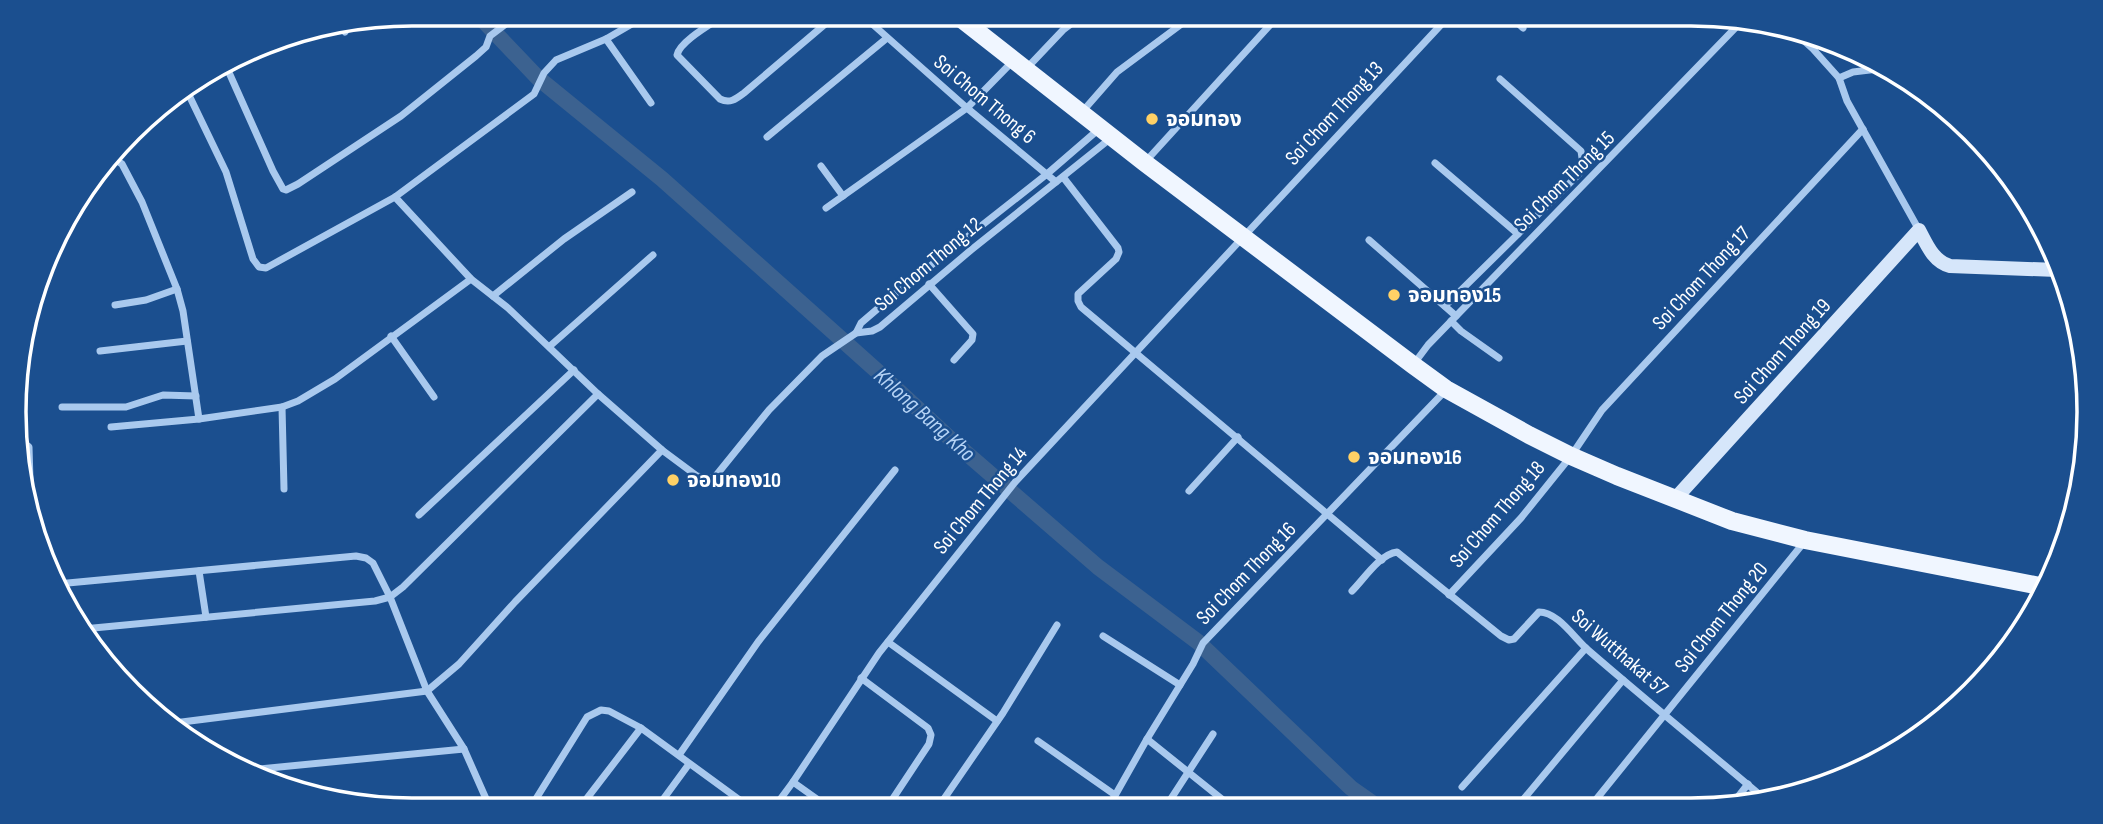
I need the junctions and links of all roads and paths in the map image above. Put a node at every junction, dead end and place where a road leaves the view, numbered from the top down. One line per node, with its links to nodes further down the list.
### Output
1 (501, 26): 17 (street)
2 (628, 26): 13 (street)
3 (709, 26): 4 (street)
4 (823, 26)
5 (874, 26): 12 (street, Soi Chom Thong 6)
6 (970, 26): 15 (main road)
7 (1068, 26): 15 (street)
8 (1179, 26): 23 (street)
9 (1269, 26): 28 (street)
10 (1440, 26): 39 (street, Soi Chom Thong 13)
11 (1734, 29): 49 (street, Soi Chom Thong 15)
12 (887, 38): 22 (street, Soi Chom Thong 6); 26 (street)
13 (606, 39): 21 (street); 35 (street)
14 (1808, 45): 18 (street)
15 (1020, 65): 22 (street); 23 (main road)
16 (1869, 70): 18 (street)
17 (229, 73)
18 (1839, 78): 24 (street)
19 (1500, 79): 38 (street)
20 (190, 97): 35 (street)
21 (651, 103)
22 (967, 108): 31 (street, Soi Chom Thong 6); 34 (street)
23 (1081, 113): 25 (main road)
24 (1863, 129): 37 (street); 70 (street, Soi Chom Thong 17)
25 (1106, 133): 28 (main road); 31 (street); 32 (street, Soi Chom Thong 12)
26 (767, 137)
27 (119, 162): 45 (street)
28 (1145, 163): 39 (main road)
29 (1435, 163): 38 (street)
30 (821, 166): 34 (street)
31 (1047, 174): 32 (street, Soi Chom Thong 6); 50 (street)
32 (1060, 180): 44 (street, Soi Chom Thong 12); 55 (street, Soi Chom Thong 6)
33 (632, 192): 46 (street)
34 (843, 196): 36 (street)
35 (395, 197): 43 (street)
36 (826, 208)
37 (1919, 230): 42 (street); 74 (street, Soi Chom Thong 19)
38 (1518, 234): 48 (street)
39 (1243, 236): 55 (street, Soi Chom Thong 14); 58 (main road)
40 (1369, 240): 48 (street)
41 (653, 255): 53 (street)
42 (2049, 270)
43 (471, 279): 46 (street); 51 (street)
44 (929, 285): 50 (street, Soi Chom Thong 12); 57 (street)
45 (177, 289): 47 (street); 52 (street)
46 (493, 296): 53 (street)
47 (115, 305)
48 (1445, 306): 49 (street)
49 (1454, 318): 56 (street); 58 (street, Soi Chom Thong 15)
50 (856, 333): 69 (street, Soi Chom Thong 12)
51 (391, 336): 63 (street); 65 (street)
52 (187, 341): 54 (street); 62 (street)
53 (550, 346): 59 (street)
54 (100, 351)
55 (1136, 351): 68 (street); 89 (street, Soi Chom Thong 14)
56 (1499, 358)
57 (954, 360)
58 (1413, 365): 60 (main road)
59 (574, 370): 61 (street); 75 (street)
60 (1446, 389): 70 (main road); 76 (street, Soi Chom Thong 16)
61 (598, 394): 69 (street); 84 (street)
62 (196, 396): 64 (street); 66 (street)
63 (434, 397)
64 (62, 407)
65 (282, 407): 66 (street); 72 (street)
66 (199, 419): 67 (street)
67 (111, 427)
68 (1238, 438): 73 (street); 76 (street)
69 (662, 450): 94 (street)
70 (1571, 456): 74 (main road); 83 (street, Soi Chom Thong 18)
71 (895, 470): 103 (street)
72 (284, 489)
73 (1189, 491)
74 (1675, 499): 77 (main road)
75 (419, 514)
76 (1328, 514): 78 (street); 93 (street, Soi Chom Thong 16)
77 (1805, 540): 81 (main road); 95 (street, Soi Chom Thong 20)
78 (1382, 560): 82 (street); 83 (street, Soi Wutthakat 57)
79 (199, 571): 80 (street); 84 (street); 85 (street)
80 (66, 583)
81 (2036, 585)
82 (1352, 591)
83 (1449, 595): 90 (street, Soi Wutthakat 57)
84 (390, 597): 85 (street); 94 (street)
85 (206, 617): 87 (street)
86 (1058, 625): 96 (street)
87 (92, 628)
88 (1103, 636): 93 (street)
89 (888, 642): 91 (street, Soi Chom Thong 14); 96 (street)
90 (1586, 648): 92 (street, Soi Wutthakat 57); 109 (street)
91 (862, 678): 107 (street, Soi Chom Thong 14); 120 (street)
92 (1623, 680): 95 (street, Soi Wutthakat 57); 125 (street)
93 (1180, 685): 100 (street, Soi Chom Thong 16)
94 (427, 691): 97 (street); 102 (street)
95 (1665, 715): 108 (street, Soi Wutthakat 57); 126 (street, Soi Chom Thong 20)
96 (997, 721): 121 (street)
97 (182, 722)
98 (641, 728): 103 (street); 114 (street); 115 (street)
99 (1213, 734): 106 (street)
100 (1147, 739): 106 (street); 111 (street, Soi Chom Thong 16)
101 (1038, 741): 111 (street)
102 (464, 749): 105 (street); 113 (street)
103 (679, 755): 104 (street)
104 (689, 764): 116 (street); 117 (street)
105 (265, 768)
106 (1189, 772): 123 (street); 124 (street)
107 (793, 782): 118 (street, Soi Chom Thong 14); 119 (street)
108 (1748, 784): 110 (street, Soi Wutthakat 57); 112 (street)
109 (1462, 787)
110 (1756, 792)
111 (1115, 794): 122 (street, Soi Chom Thong 16)
112 (1740, 794)
113 (485, 798)
114 (536, 798)
115 (587, 798)
116 (664, 798)
117 (737, 798)
118 (781, 798)
119 (816, 798)
120 (893, 798)
121 (944, 798)
122 (1113, 798)
123 (1172, 798)
124 (1221, 798)
125 (1525, 798)
126 (1597, 798)

